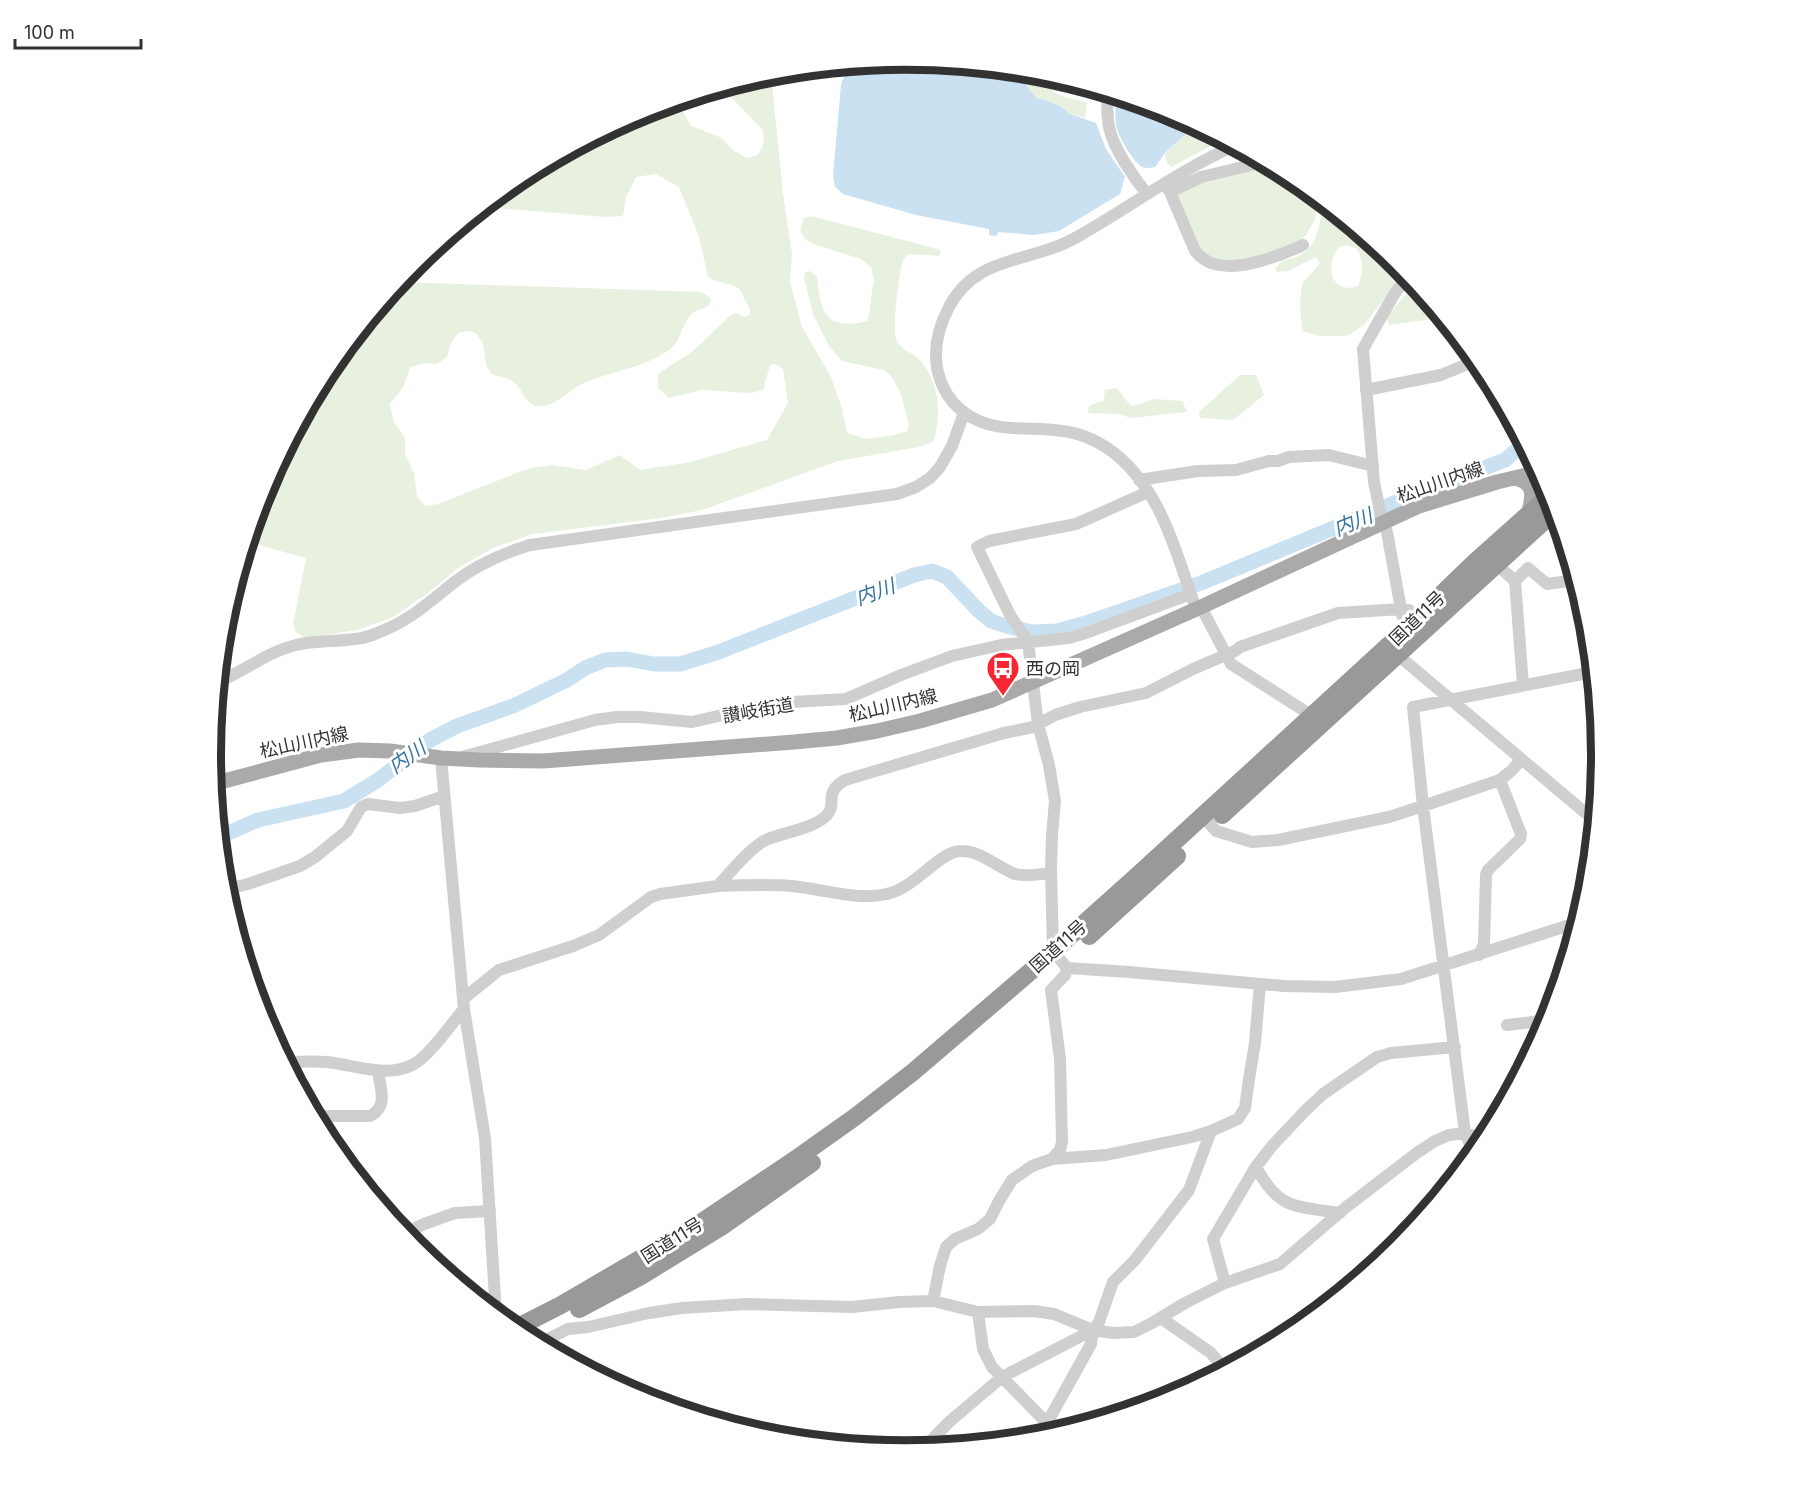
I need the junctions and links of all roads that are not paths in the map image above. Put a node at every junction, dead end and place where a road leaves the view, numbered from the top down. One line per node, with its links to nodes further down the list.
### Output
1 (1107, 101): 5 (street)
2 (1226, 150): 4 (street)
3 (1252, 165): 4 (street)
4 (1168, 188): 5 (street); 6 (street)
5 (1147, 194): 10 (street)
6 (1303, 245)
7 (1402, 284): 9 (street)
8 (1468, 364): 9 (street)
9 (1366, 390): 11 (street)
10 (964, 413): 14 (street); 29 (street)
11 (1372, 466): 14 (street); 19 (street)
12 (1530, 474): 13 (main road, 松山川内線)
13 (1514, 478): 17 (main road); 19 (main road, 松山川内線)
14 (1139, 480): 15 (street)
15 (1148, 492): 23 (street); 25 (street)
16 (1542, 502): 17 (highway, 国道11号)
17 (1527, 516): 26 (highway, 国道11号)
18 (1548, 516): 20 (highway, 国道11号)
19 (1383, 520): 24 (main road, 松山川内線); 27 (street)
20 (1496, 564): 21 (street); 26 (highway, 国道11号)
21 (1515, 581): 22 (street); 31 (street)
22 (1569, 581)
23 (1190, 593): 24 (street); 25 (street, 讃岐街道)
24 (1198, 608): 27 (street); 30 (main road, 松山川内線)
25 (1026, 639): 30 (street); 36 (street, 讃岐街道)
26 (1393, 651): 32 (street); 33 (highway, 国道11号); 43 (highway, 国道11号)
27 (1225, 655): 33 (street); 34 (street)
28 (1586, 673): 31 (street)
29 (226, 678)
30 (1034, 682): 34 (street); 36 (main road, 松山川内線)
31 (1523, 685): 32 (street)
32 (1451, 700): 37 (street); 41 (street)
33 (1311, 715): 43 (highway, 国道11号)
34 (1038, 724): 44 (street); 45 (street)
35 (441, 758): 36 (main road, 松山川内線); 39 (main road, 松山川内線); 40 (street)
36 (457, 759)
37 (1521, 760): 38 (street); 42 (street)
38 (1500, 780): 41 (street); 48 (street)
39 (222, 782)
40 (444, 796): 46 (street); 52 (street)
41 (1423, 806): 43 (street); 50 (street)
42 (1588, 815)
43 (1207, 821): 49 (highway, 国道11号)
44 (1051, 873): 45 (street); 49 (street)
45 (718, 886): 52 (street)
46 (234, 888)
47 (1570, 925): 48 (street)
48 (1479, 955): 50 (street)
49 (1060, 960): 51 (street); 63 (street); 73 (highway, 国道11号); 75 (highway, 国道11号)
50 (1445, 965): 51 (street); 55 (street)
51 (1260, 984): 59 (street)
52 (464, 1004): 57 (street); 65 (street)
53 (1537, 1021): 54 (street)
54 (1507, 1025)
55 (1455, 1047): 60 (street); 64 (street)
56 (294, 1062): 57 (street)
57 (378, 1071): 58 (street)
58 (324, 1116)
59 (1211, 1131): 63 (street); 74 (street)
60 (1465, 1133): 61 (street); 62 (street); 66 (street)
61 (1475, 1137)
62 (1470, 1144)
63 (1052, 1159): 69 (street)
64 (1256, 1167): 66 (street); 68 (street)
65 (490, 1211): 67 (street); 70 (street)
66 (1340, 1213): 68 (street)
67 (412, 1230)
68 (1225, 1283): 72 (street)
69 (933, 1301): 71 (street); 76 (street)
70 (495, 1304)
71 (978, 1312): 74 (street); 78 (street)
72 (1161, 1318): 74 (street); 77 (street)
73 (524, 1324)
74 (1093, 1330): 78 (street); 79 (street)
75 (536, 1332)
76 (548, 1339)
77 (1220, 1364)
78 (1002, 1377): 80 (street); 81 (street)
79 (1050, 1425)
80 (1045, 1426)
81 (933, 1439)

